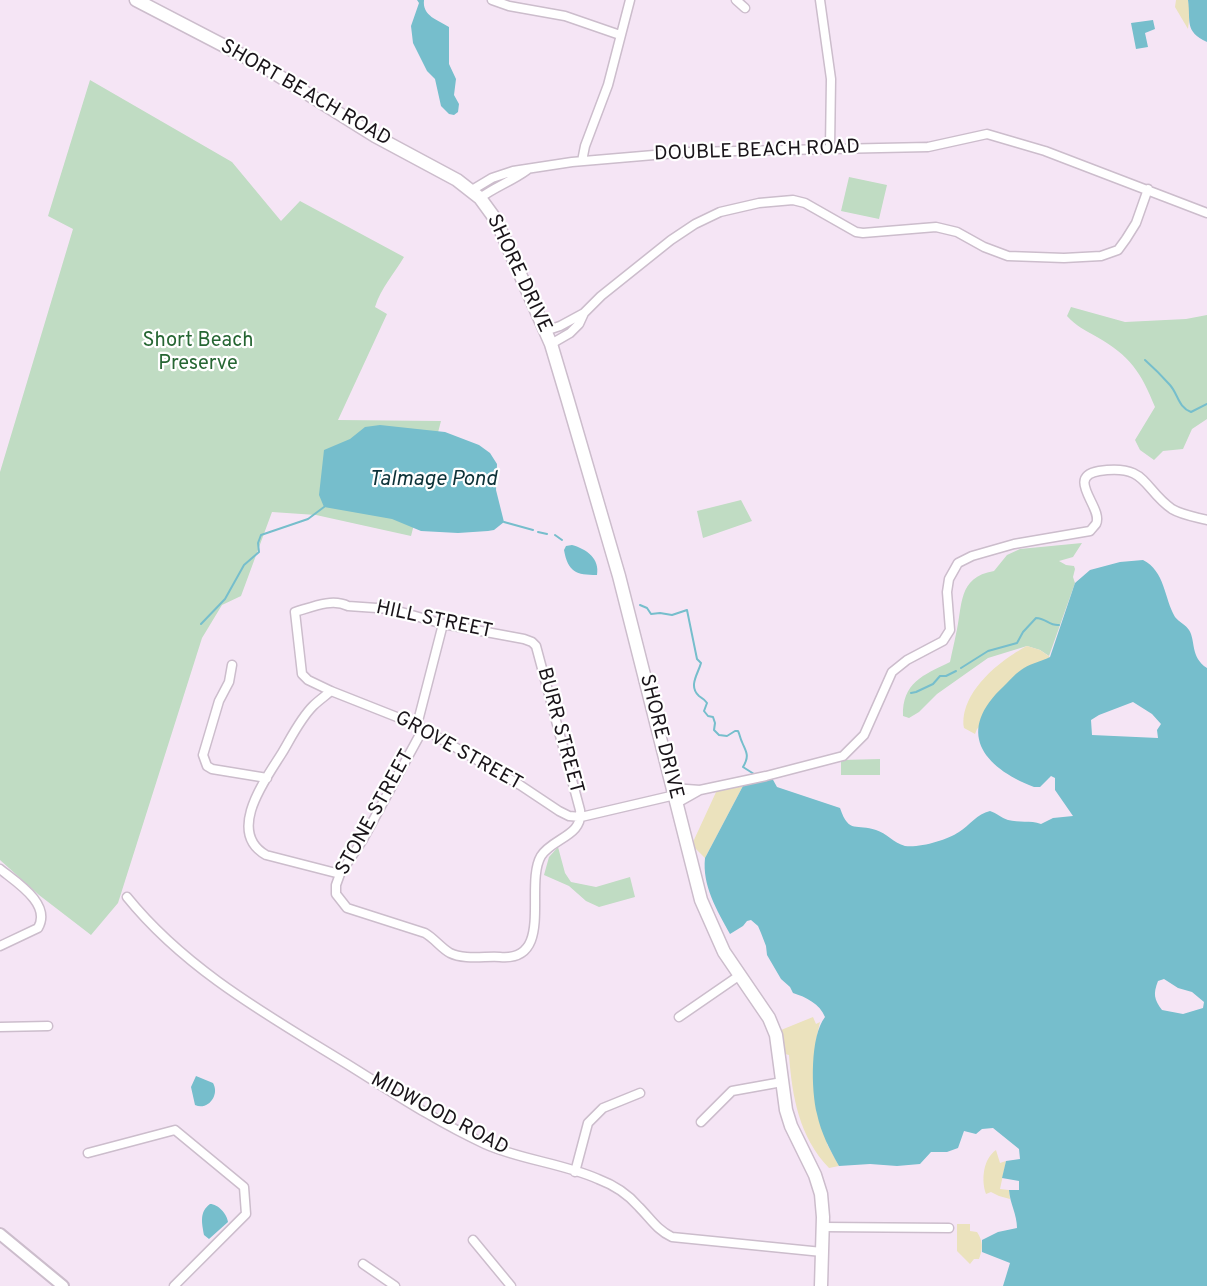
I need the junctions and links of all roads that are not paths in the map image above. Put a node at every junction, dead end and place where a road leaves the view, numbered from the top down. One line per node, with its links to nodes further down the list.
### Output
1 (136, 0): 11 (main road, SHORT BEACH ROAD)
2 (492, 0): 7 (street)
3 (630, 0): 7 (street)
4 (736, 0): 6 (street)
5 (820, 0): 8 (street)
6 (745, 8)
7 (620, 35): 9 (street)
8 (830, 148): 9 (street, DOUBLE BEACH ROAD); 10 (street, DOUBLE BEACH ROAD)
9 (582, 161): 11 (street, DOUBLE BEACH ROAD)
10 (1148, 189): 12 (street); 13 (street)
11 (476, 194): 14 (main road, SHORE DRIVE)
12 (1207, 213)
13 (584, 314): 14 (street); 15 (street)
14 (545, 331): 15 (main road, SHORE DRIVE)
15 (550, 344): 25 (main road, SHORE DRIVE)
16 (1207, 520): 24 (street)
17 (296, 612): 18 (street, HILL STREET); 21 (street, GROVE STREET)
18 (443, 624): 19 (street, HILL STREET); 22 (street, STONE STREET)
19 (536, 646): 26 (street, BURR STREET)
20 (232, 665): 23 (street)
21 (331, 691): 22 (street, GROVE STREET); 23 (street)
22 (420, 727): 26 (street, GROVE STREET); 28 (street, STONE STREET)
23 (267, 778): 28 (street)
24 (700, 790): 25 (street); 25 (street)
25 (675, 795): 26 (street); 31 (main road, SHORE DRIVE)
26 (581, 817): 28 (street, STONE STREET)
27 (0, 869): 30 (street)
28 (340, 874)
29 (127, 897): 39 (street, MIDWOOD ROAD)
30 (0, 946)
31 (740, 975): 32 (street); 35 (main road, SHORE DRIVE)
32 (680, 1017)
33 (48, 1026): 34 (street)
34 (0, 1027)
35 (782, 1082): 37 (street); 40 (main road, SHORE DRIVE)
36 (640, 1093): 39 (street)
37 (701, 1122)
38 (88, 1153): 47 (street)
39 (575, 1172): 44 (street, MIDWOOD ROAD)
40 (823, 1227): 41 (street); 44 (main road, SHORE DRIVE)
41 (949, 1228)
42 (0, 1234): 46 (street)
43 (473, 1240): 49 (street)
44 (822, 1252): 50 (main road, SHORE DRIVE)
45 (363, 1264): 48 (street)
46 (58, 1284)
47 (174, 1286)
48 (395, 1286)
49 (511, 1286)
50 (821, 1286)

